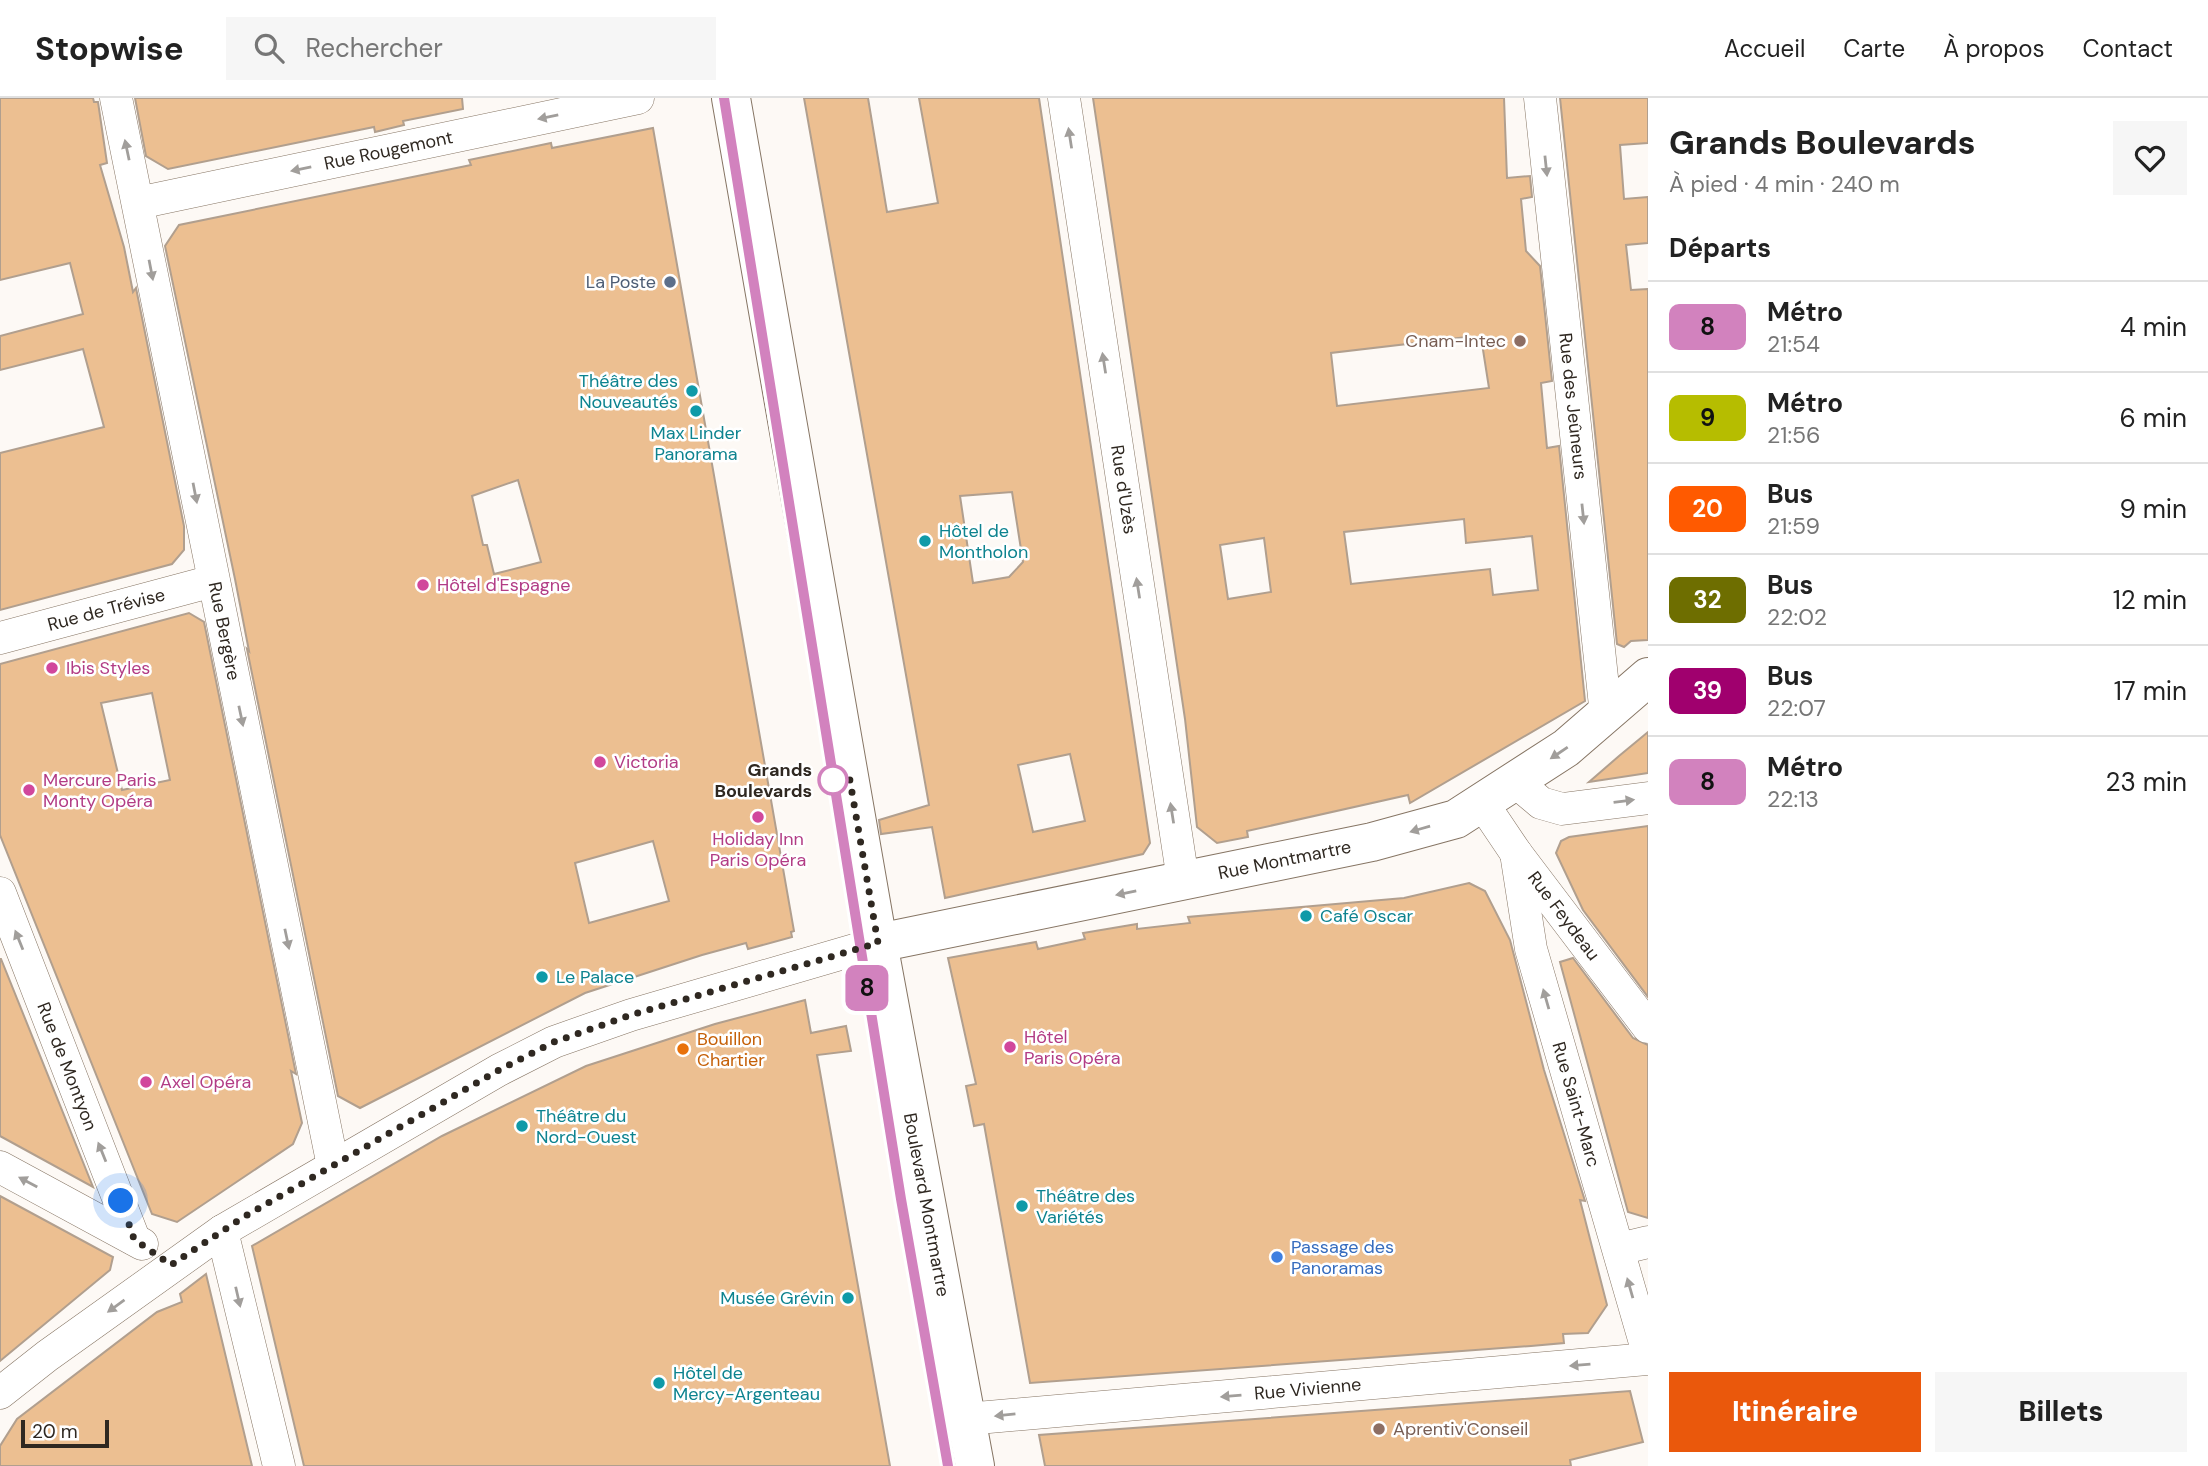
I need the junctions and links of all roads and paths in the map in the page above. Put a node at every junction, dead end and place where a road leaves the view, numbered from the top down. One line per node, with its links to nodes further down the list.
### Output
1 (116, 98): 6 (street, Rue Bergère, one-way to 1)
2 (638, 98): 6 (street, Rue Rougemont, one-way to 6)
3 (731, 98): 17 (main road, Boulevard Montmartre)
4 (1064, 98): 15 (street, Rue d'Uzès, one-way to 4)
5 (1540, 98): 10 (street, Rue des Jeûneurs, one-way to 10)
6 (138, 203): 7 (street, Rue Bergère, one-way to 7)
7 (213, 581): 8 (street, Rue de Trévise); 19 (street, Rue Bergère, one-way to 19)
8 (0, 638)
9 (1648, 677): 10 (main road, Rue Montmartre)
10 (1605, 715): 11 (main road, Rue Montmartre, one-way to 11)
11 (1516, 782): 12 (street, one-way to 12); 13 (main road, Rue Montmartre)
12 (1648, 798)
13 (1483, 804): 14 (street, Rue Feydeau); 15 (main road, Rue Montmartre, one-way to 15)
14 (1516, 853): 18 (street, Rue Feydeau); 23 (street, Rue Saint-Marc, one-way to 14)
15 (1183, 880): 17 (main road, Rue Montmartre, one-way to 17)
16 (0, 893): 22 (street, Rue de Montyon, one-way to 16)
17 (878, 943): 19 (street); 27 (main road, Boulevard Montmartre)
18 (1648, 1027)
19 (333, 1166): 21 (street)
20 (0, 1167): 22 (street, one-way to 20)
21 (222, 1230): 24 (street); 28 (street, one-way to 28)
22 (134, 1239): 24 (street)
23 (1633, 1245): 25 (street, Rue Saint-Marc, one-way to 23)
24 (171, 1265): 26 (street, one-way to 26)
25 (1648, 1356): 27 (street, Rue Vivienne, one-way to 27)
26 (0, 1393)
27 (966, 1419): 29 (main road, Boulevard Montmartre)
28 (279, 1466)
29 (975, 1466)

